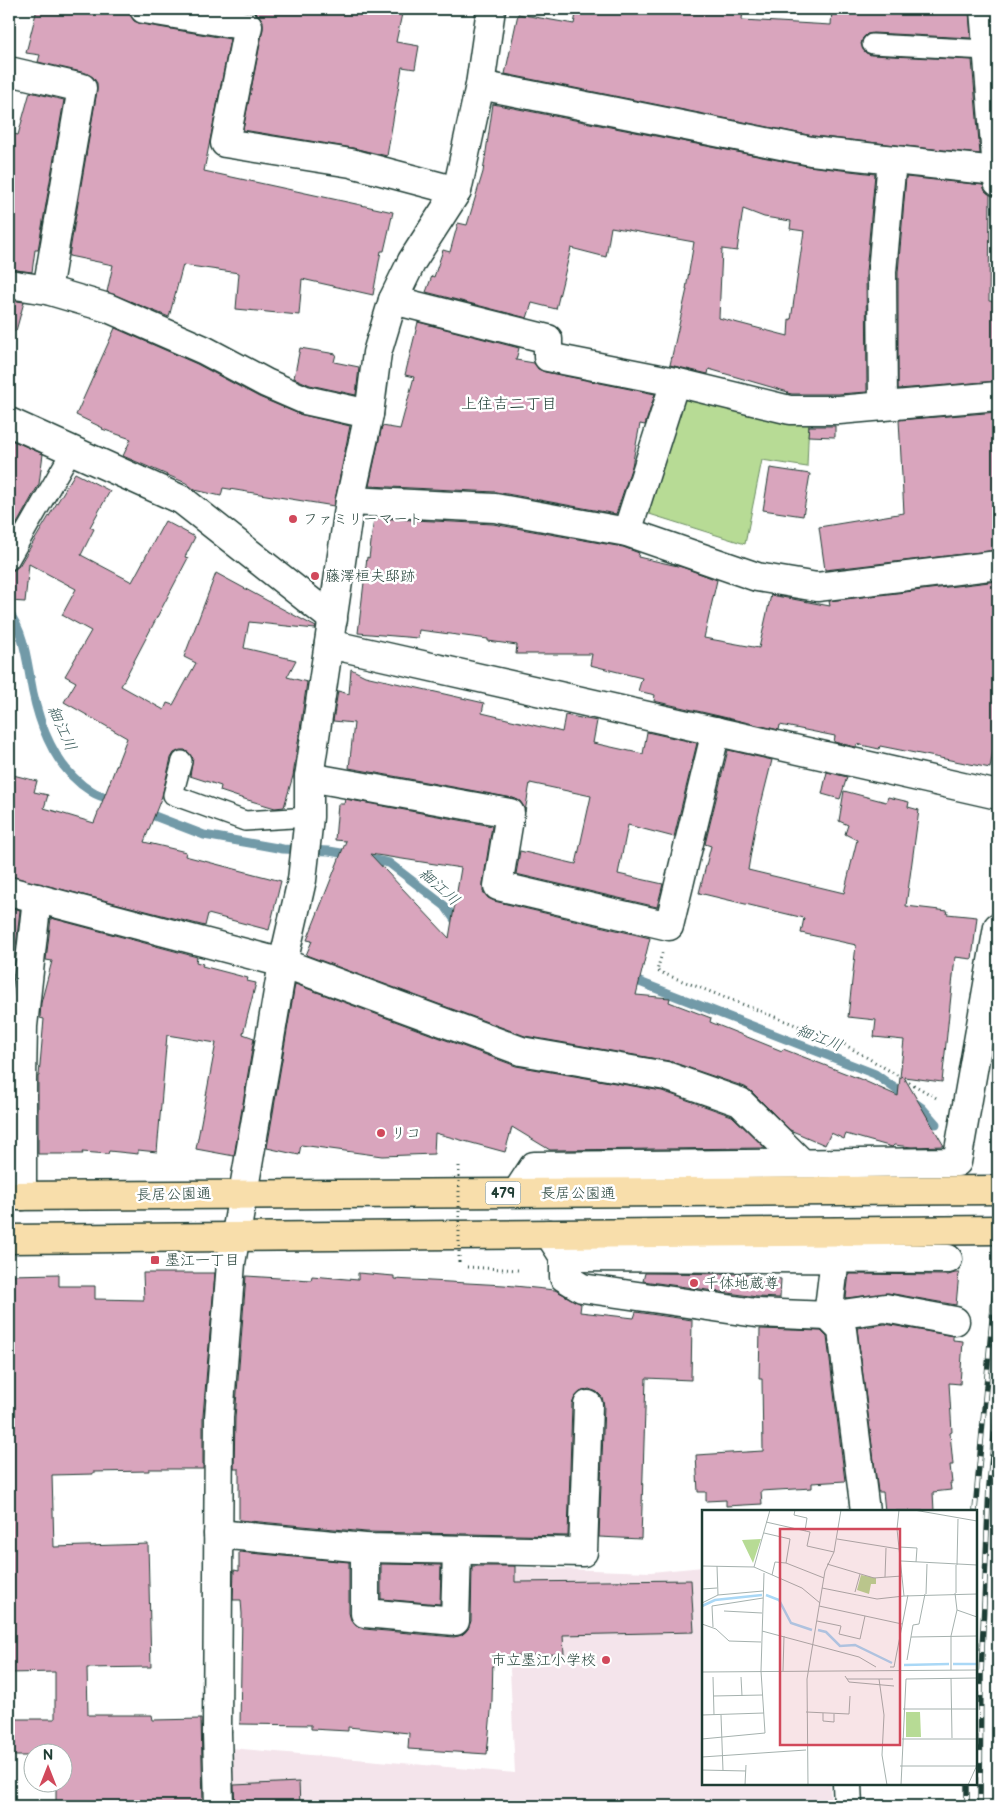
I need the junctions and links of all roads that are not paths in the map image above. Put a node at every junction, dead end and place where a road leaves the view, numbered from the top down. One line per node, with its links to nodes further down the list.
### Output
1 (144, 9): 4 (street)
2 (491, 9): 8 (street)
3 (984, 9): 6 (street)
4 (207, 14): 11 (street)
5 (872, 44): 6 (lane)
6 (987, 50): 10 (street)
7 (9, 71): 13 (street)
8 (480, 85): 9 (street); 11 (street)
9 (892, 160): 10 (street); 17 (street)
10 (997, 163)
11 (456, 191): 14 (street)
12 (9, 284): 13 (street)
13 (47, 290): 18 (street)
14 (393, 300): 15 (street); 18 (street)
15 (675, 382): 17 (street); 22 (street)
16 (998, 396): 17 (street)
17 (884, 406)
18 (369, 414): 21 (street)
19 (9, 422): 20 (street)
20 (72, 450): 23 (lane); 25 (street)
21 (350, 501): 22 (street); 25 (street)
22 (628, 532): 24 (street)
23 (9, 560)
24 (998, 565)
25 (331, 632): 26 (street); 28 (street)
26 (716, 731): 28 (street); 29 (street)
27 (182, 761): 30 (lane)
28 (309, 778): 30 (street)
29 (998, 795)
30 (308, 829): 34 (street)
31 (9, 891): 32 (street)
32 (37, 898): 34 (street); 39 (street)
33 (998, 927): 35 (street)
34 (283, 963): 35 (street); 38 (street)
35 (802, 1163): 37 (street)
36 (998, 1190): 37 (highway, 長居公園通 / 479)
37 (518, 1192): 38 (highway, 長居公園通 / 479)
38 (244, 1193): 39 (highway, 長居公園通 / 479); 42 (street)
39 (16, 1196)
40 (998, 1230): 41 (highway)
41 (549, 1234): 42 (highway); 44 (street)
42 (236, 1236): 43 (highway); 51 (street)
43 (9, 1239)
44 (564, 1258): 45 (street); 47 (street)
45 (835, 1258): 46 (street); 47 (street)
46 (948, 1259)
47 (828, 1316): 48 (street); 50 (street)
48 (955, 1322)
49 (588, 1405): 53 (street)
50 (865, 1510)
51 (218, 1534): 52 (street); 55 (street)
52 (365, 1548): 53 (street); 53 (street)
53 (457, 1550)
54 (847, 1785): 56 (street)
55 (219, 1806)
56 (848, 1806)

